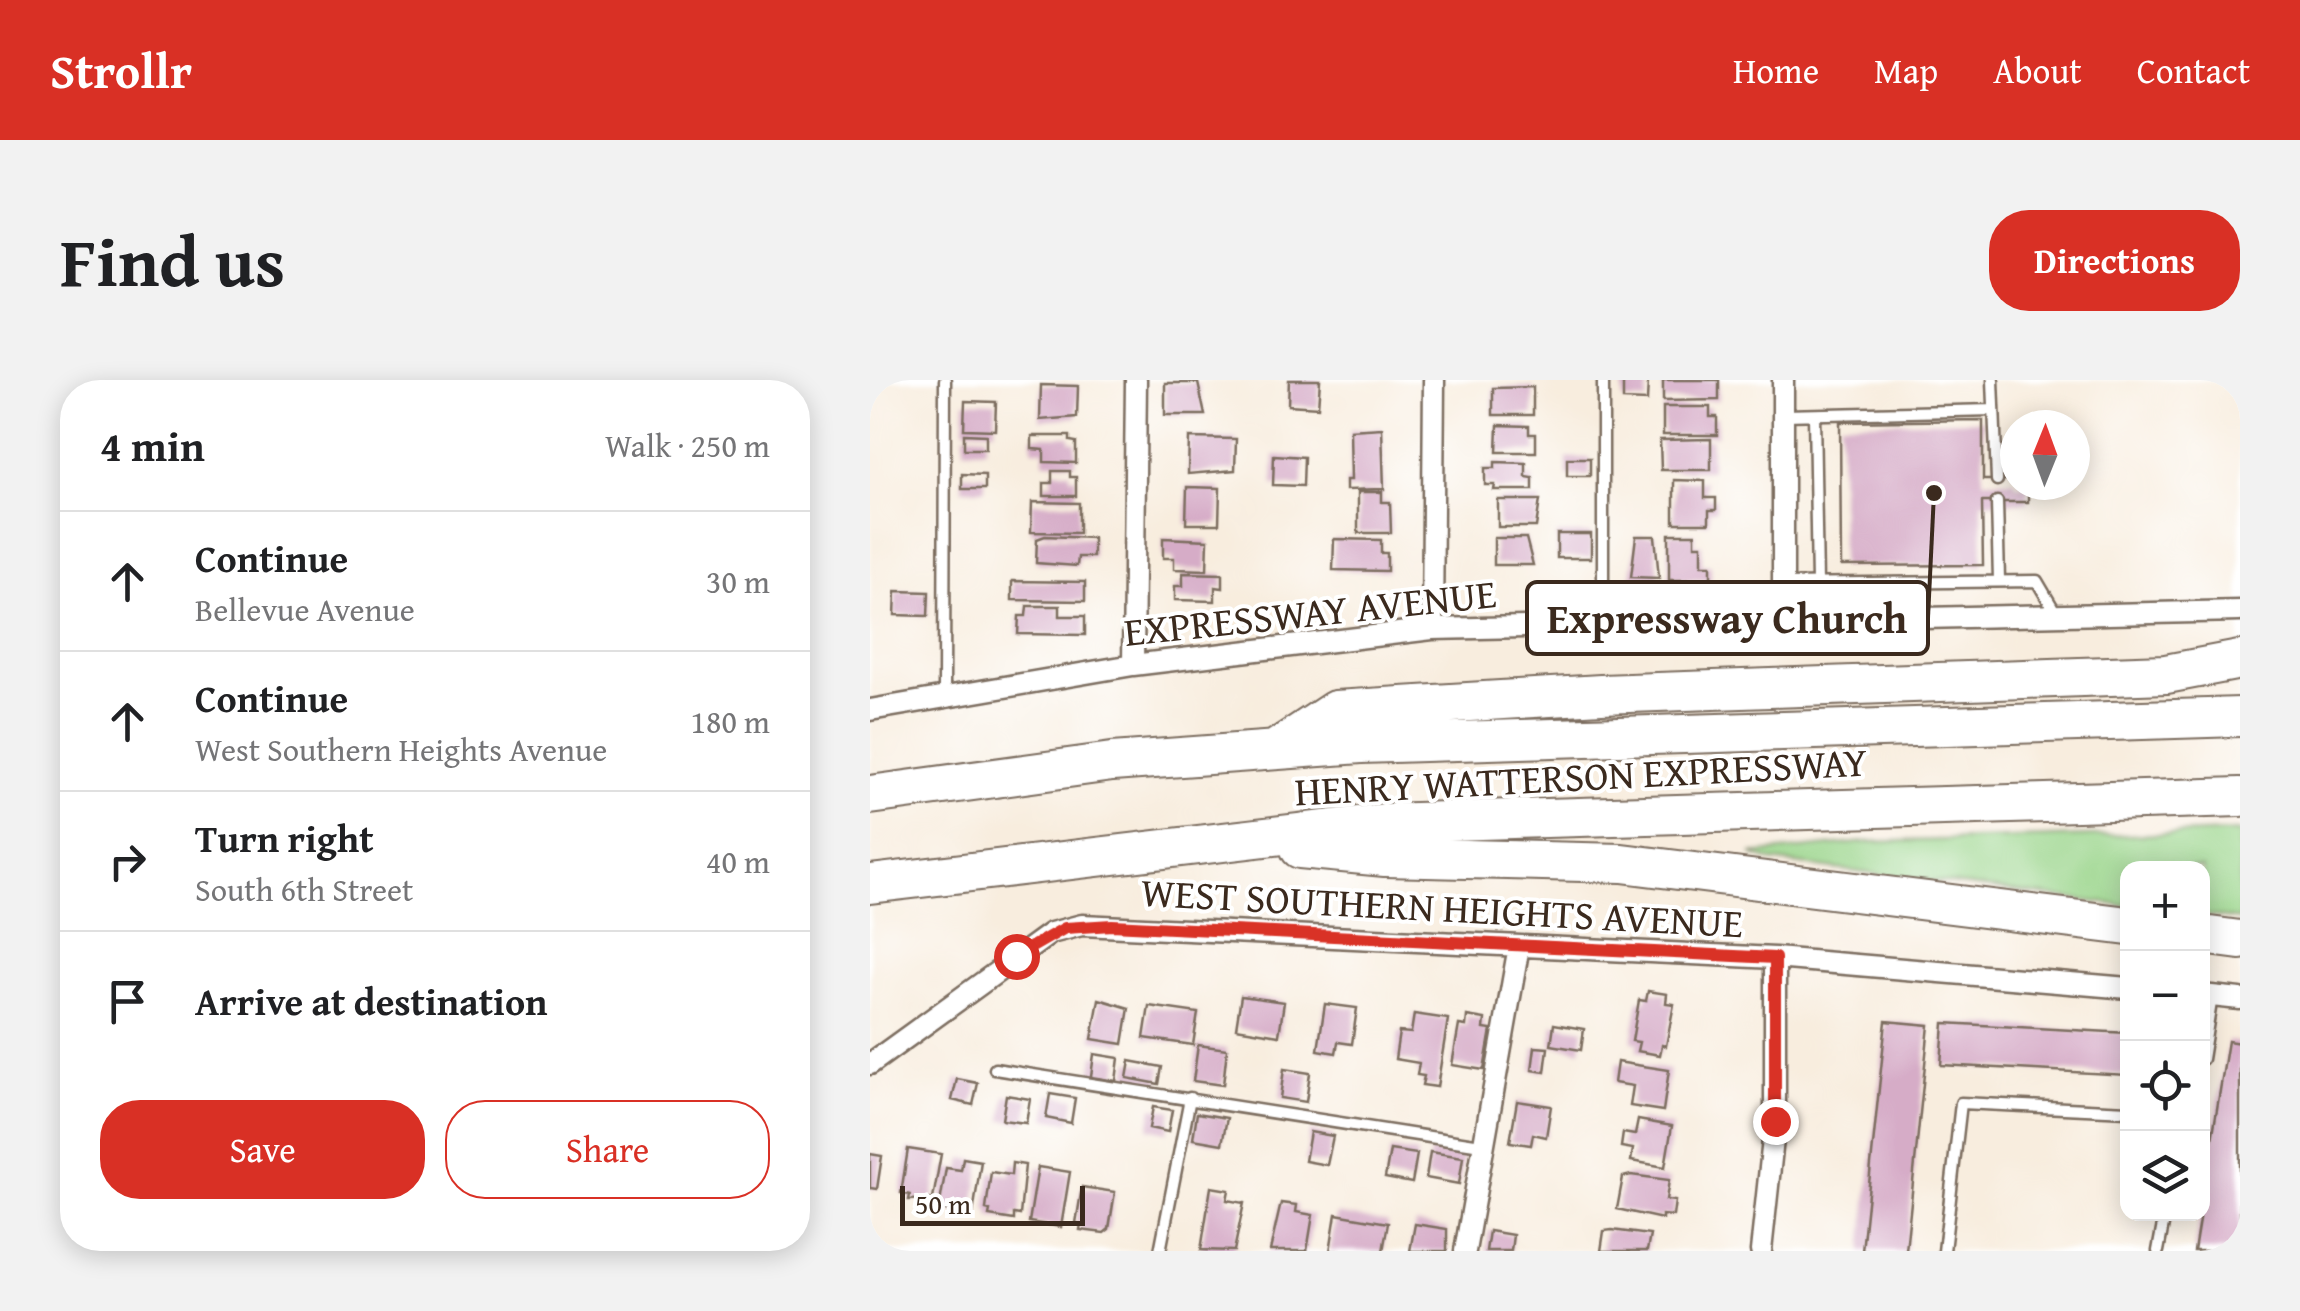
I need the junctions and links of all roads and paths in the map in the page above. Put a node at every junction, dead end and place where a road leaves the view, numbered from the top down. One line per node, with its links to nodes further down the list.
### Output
1 (945, 380): 22 (lane)
2 (1136, 380): 21 (street)
3 (1434, 380): 19 (street)
4 (1603, 380): 18 (lane)
5 (1783, 380): 9 (street)
6 (1993, 380): 7 (lane)
7 (1994, 410): 8 (lane); 10 (lane)
8 (1814, 414): 9 (lane); 13 (lane)
9 (1784, 415): 14 (street)
10 (1997, 480)
11 (1997, 502): 12 (lane)
12 (1998, 580): 13 (lane); 16 (lane)
13 (1817, 583): 14 (lane)
14 (1783, 584): 17 (street)
15 (2240, 611): 16 (street, EXPRESSWAY AVENUE)
16 (2057, 615): 17 (street, EXPRESSWAY AVENUE)
17 (1783, 620): 18 (street, EXPRESSWAY AVENUE)
18 (1604, 623): 19 (street, EXPRESSWAY AVENUE)
19 (1432, 630): 21 (street, EXPRESSWAY AVENUE)
20 (2240, 660): 25 (highway)
21 (1133, 665): 22 (street, EXPRESSWAY AVENUE)
22 (944, 697): 23 (street, EXPRESSWAY AVENUE)
23 (870, 710)
24 (2240, 717): 25 (highway, HENRY WATTERSON EXPRESSWAY)
25 (1271, 752): 26 (highway, HENRY WATTERSON EXPRESSWAY)
26 (870, 795)
27 (2240, 797): 28 (highway, HENRY WATTERSON EXPRESSWAY)
28 (1228, 842): 29 (highway, HENRY WATTERSON EXPRESSWAY); 30 (highway)
29 (870, 884)
30 (2120, 925)
31 (2210, 936): 32 (highway)
32 (2240, 940)
33 (1519, 946): 34 (street, WEST SOUTHERN HEIGHTS AVENUE); 38 (street, WEST SOUTHERN HEIGHTS AVENUE); 42 (street)
34 (1775, 958): 35 (street, WEST SOUTHERN HEIGHTS AVENUE); 46 (street)
35 (2120, 987)
36 (2210, 995): 37 (street)
37 (2240, 998)
38 (870, 1064)
39 (995, 1070): 40 (lane)
40 (1190, 1098): 42 (lane); 44 (lane)
41 (2120, 1111): 47 (lane)
42 (1481, 1145): 45 (street)
43 (2164, 1221): 48 (lane)
44 (1160, 1251)
45 (1466, 1251)
46 (1761, 1251)
47 (1944, 1251)
48 (2158, 1251)

